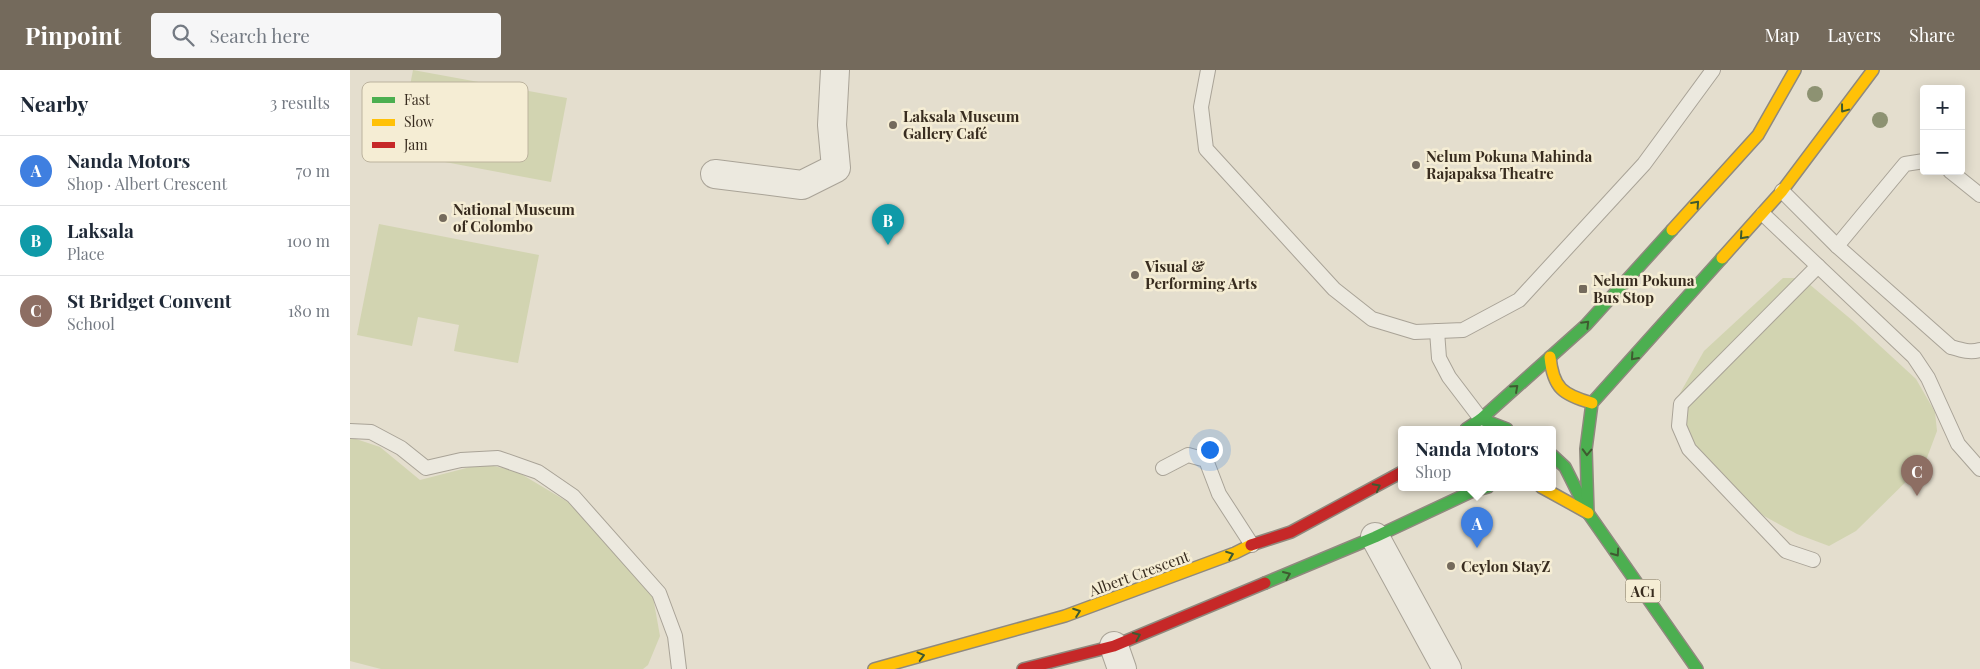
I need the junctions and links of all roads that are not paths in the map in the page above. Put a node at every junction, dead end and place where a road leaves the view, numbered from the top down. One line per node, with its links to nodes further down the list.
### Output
1 (835, 70): 7 (street)
2 (1208, 70): 14 (lane)
3 (1713, 70): 14 (lane)
4 (1874, 70): 9 (main road, one-way to 9)
5 (1792, 71): 16 (main road, one-way to 5)
6 (1920, 162): 12 (lane)
7 (715, 174)
8 (1955, 175): 10 (lane)
9 (1782, 191): 11 (main road); 12 (lane)
10 (1980, 195)
11 (1762, 214): 13 (lane); 17 (main road, one-way to 17)
12 (1838, 246): 15 (lane)
13 (1818, 266): 24 (lane); 31 (lane)
14 (1437, 331): 18 (lane)
15 (1980, 350)
16 (1550, 357): 17 (main road); 18 (main road, one-way to 16)
17 (1592, 403): 28 (main road, one-way to 28)
18 (1481, 419): 19 (main road); 20 (main road)
19 (1470, 426)
20 (1499, 426)
21 (350, 431): 37 (lane)
22 (1556, 459): 28 (main road)
23 (1163, 468): 30 (lane)
24 (1980, 469)
25 (1398, 475): 30 (main road, Albert Crescent, one-way to 25)
26 (1471, 491): 29 (main road)
27 (1548, 491): 28 (main road)
28 (1588, 513): 41 (main road, AC1, one-way to 41)
29 (1375, 537): 35 (main road, one-way to 29); 40 (street)
30 (1252, 545): 32 (main road, Albert Crescent, one-way to 30)
31 (1813, 560)
32 (1196, 568): 33 (main road); 38 (main road, Albert Crescent, one-way to 32)
33 (1187, 586)
34 (1179, 604): 35 (main road)
35 (1170, 622): 36 (main road, one-way to 35)
36 (1118, 657): 39 (main road)
37 (679, 669)
38 (874, 669)
39 (1023, 669)
40 (1447, 669)
41 (1697, 669)

